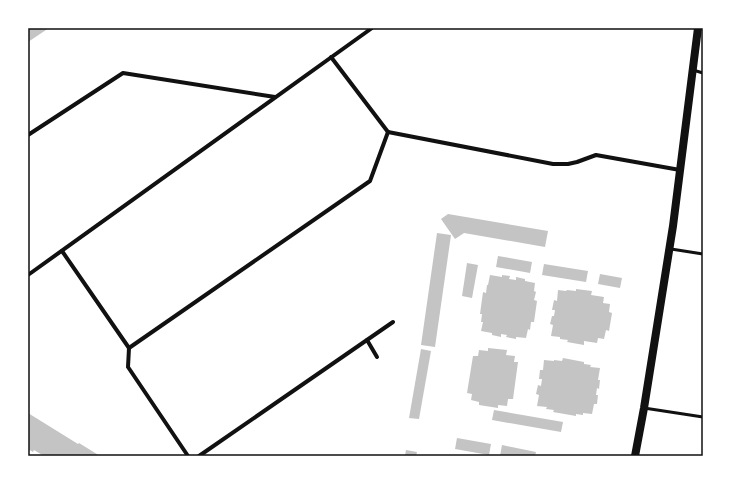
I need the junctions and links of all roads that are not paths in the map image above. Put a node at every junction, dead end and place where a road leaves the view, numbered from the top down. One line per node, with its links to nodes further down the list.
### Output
1 (372, 28): 3 (street)
2 (698, 28): 4 (main road)
3 (330, 58): 6 (street); 7 (street)
4 (693, 70): 5 (lane); 9 (main road)
5 (703, 73)
6 (275, 97): 8 (street); 11 (street)
7 (388, 132): 9 (street); 16 (street)
8 (28, 135)
9 (680, 170): 10 (main road)
10 (669, 249): 12 (lane); 18 (main road)
11 (62, 251): 13 (street); 16 (street)
12 (703, 254)
13 (28, 275)
14 (393, 322): 15 (street)
15 (367, 340): 17 (street); 21 (street)
16 (129, 348): 20 (street)
17 (377, 357)
18 (644, 408): 19 (lane); 22 (main road)
19 (703, 417)
20 (188, 456)
21 (199, 456)
22 (635, 456)

